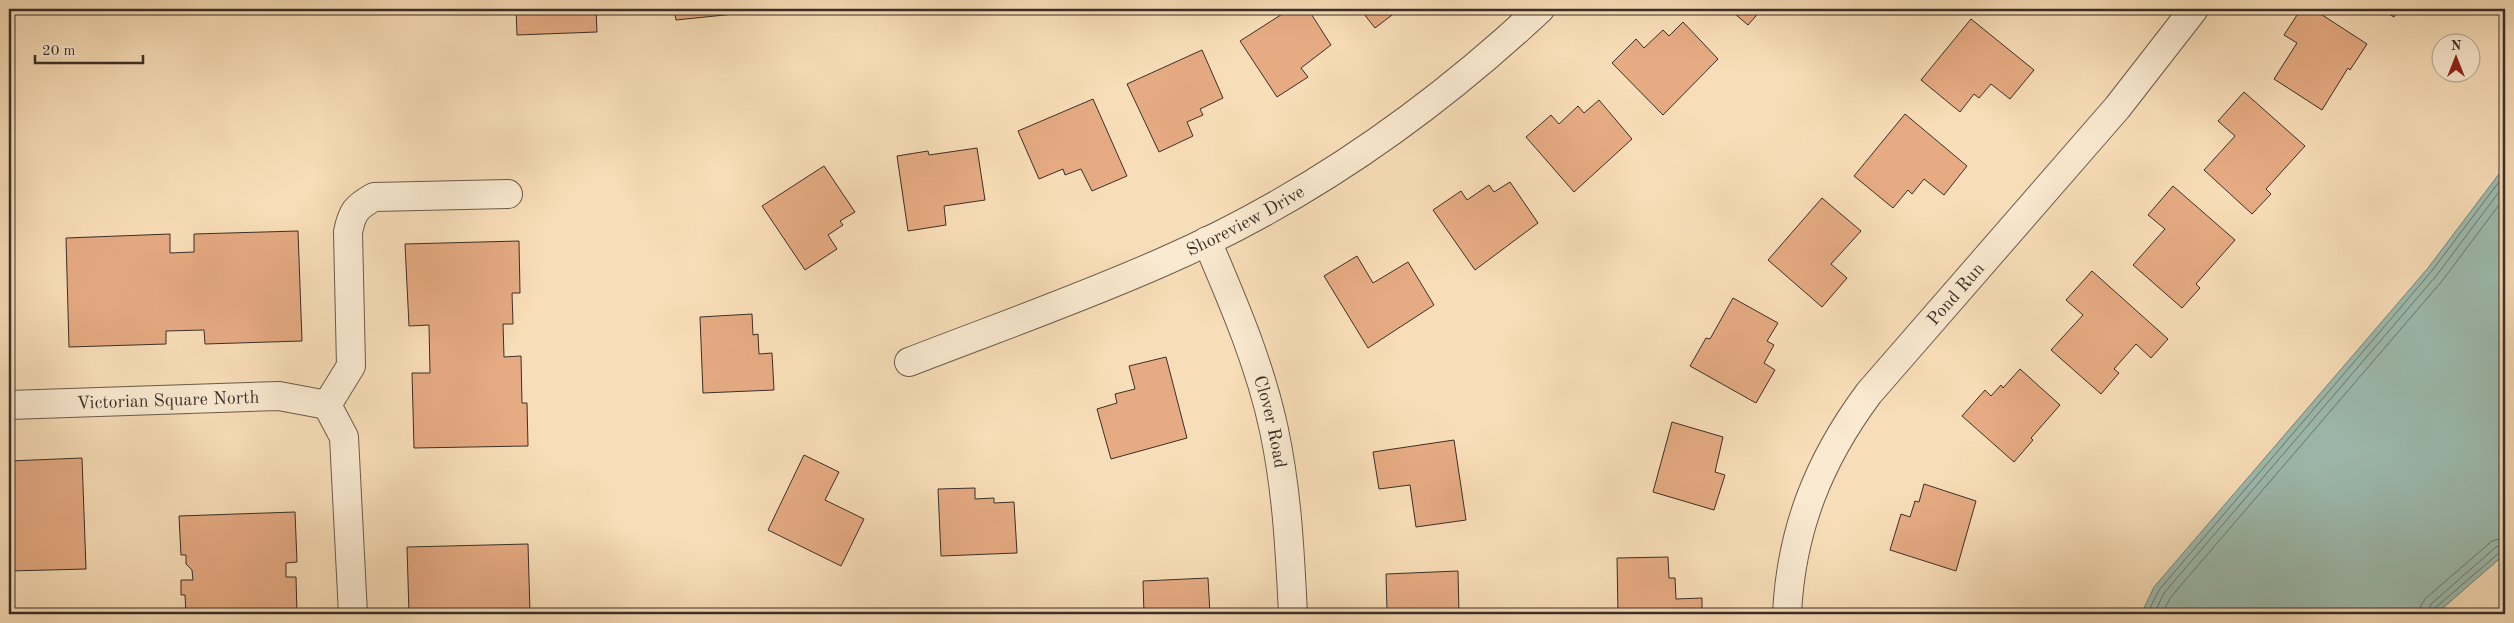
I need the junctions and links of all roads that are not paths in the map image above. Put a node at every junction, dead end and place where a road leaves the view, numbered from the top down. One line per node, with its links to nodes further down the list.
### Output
1 (1540, 9): 4 (street, Shoreview Drive)
2 (2194, 9): 10 (street, Pond Run)
3 (508, 194): 7 (street)
4 (1207, 241): 5 (street, Shoreview Drive); 9 (street, Clover Road)
5 (909, 362)
6 (9, 405): 7 (street, Victorian Square North)
7 (327, 405): 8 (street)
8 (353, 614)
9 (1293, 614)
10 (1786, 614)

